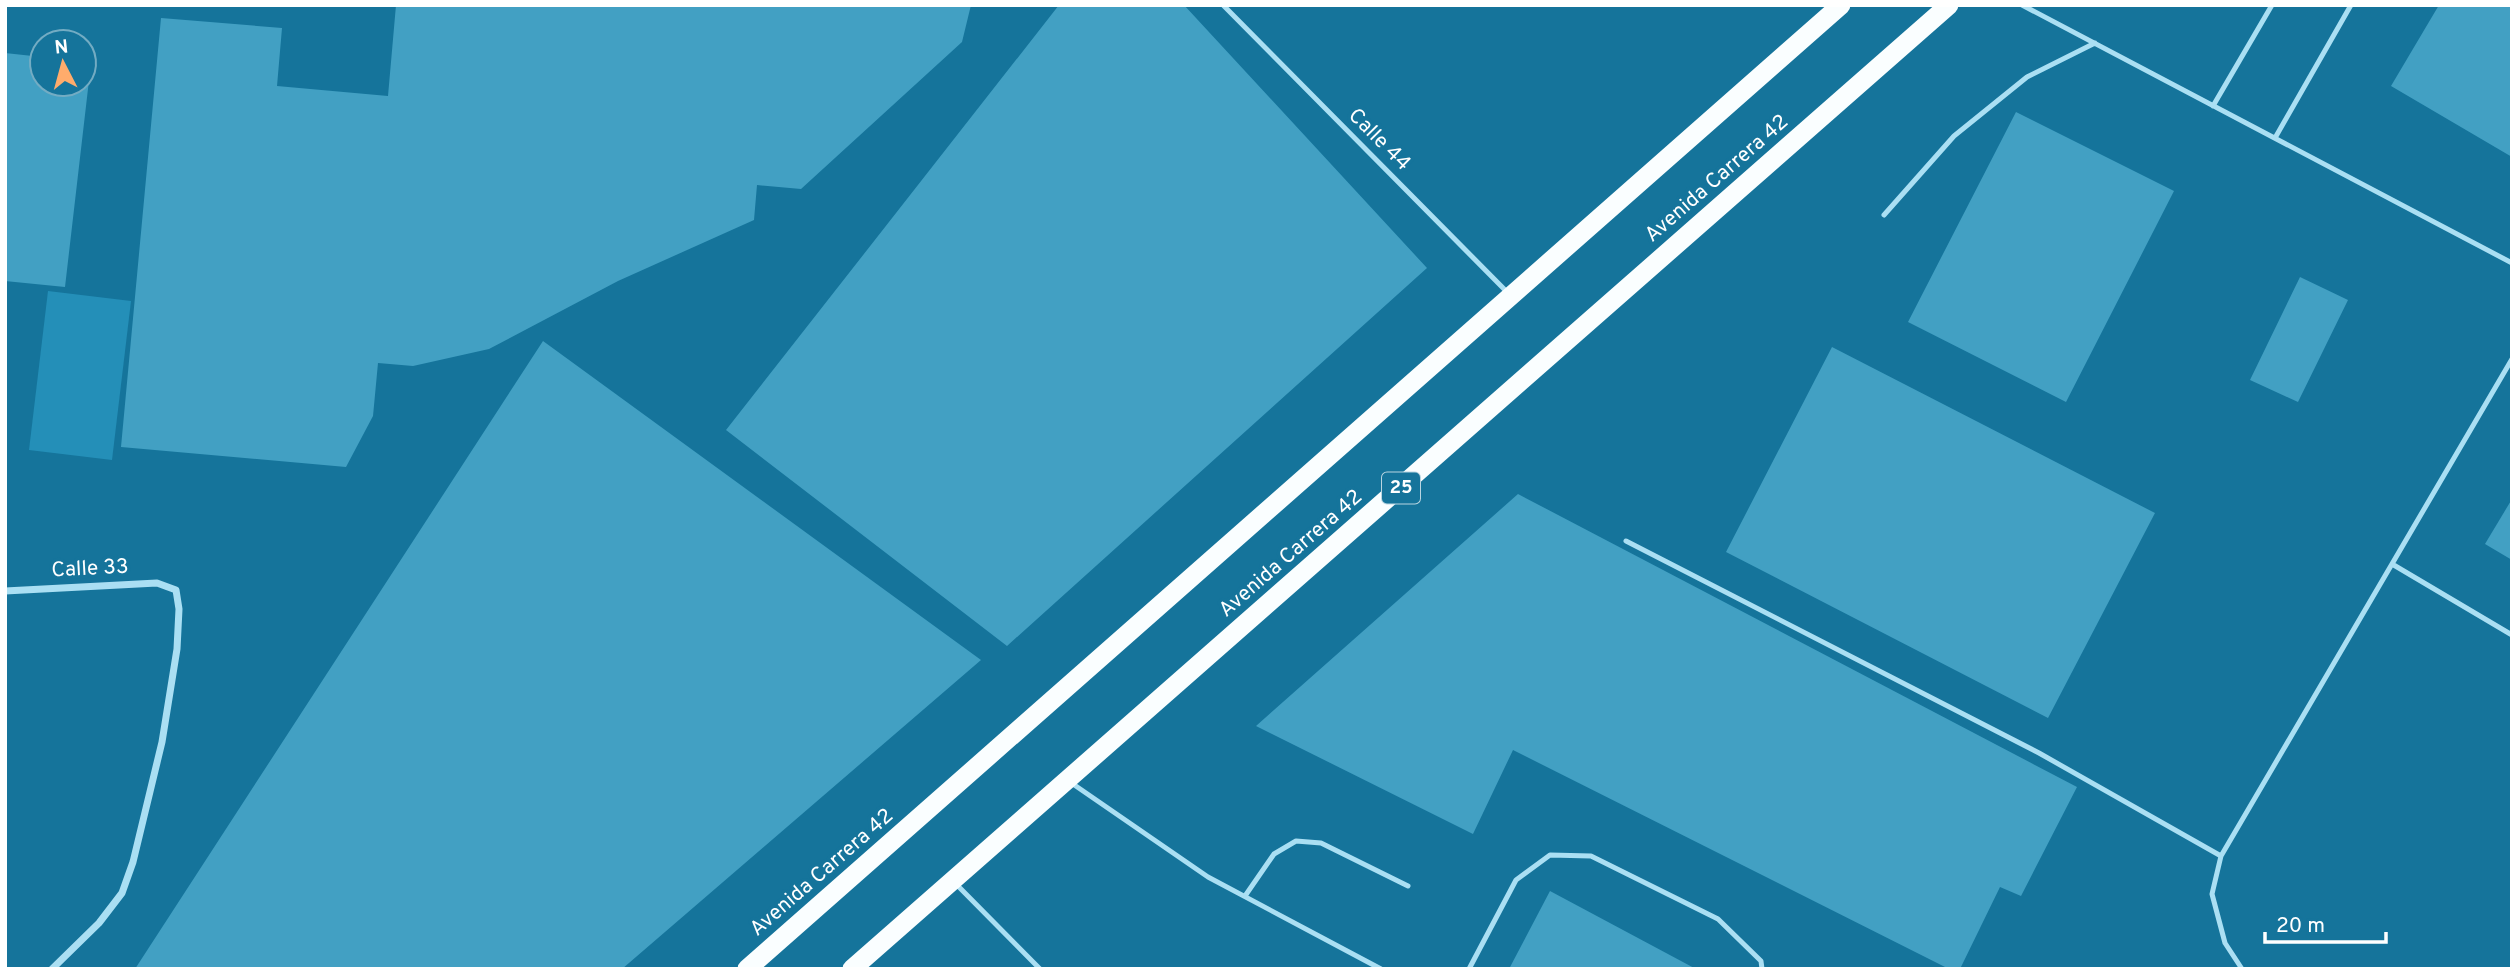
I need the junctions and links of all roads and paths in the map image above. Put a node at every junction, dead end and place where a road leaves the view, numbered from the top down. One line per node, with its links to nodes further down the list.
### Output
1 (1223, 5): 12 (lane, Calle 44)
2 (1841, 5): 12 (highway, Avenida Carrera 42)
3 (1949, 5): 18 (highway, Avenida Carrera 42 / 25)
4 (2022, 5): 7 (lane)
5 (2272, 5): 8 (lane)
6 (2351, 5): 9 (lane)
7 (2095, 43): 8 (lane); 10 (lane)
8 (2213, 106): 9 (lane)
9 (2275, 138): 11 (lane)
10 (1884, 215)
11 (2512, 263)
12 (1512, 296): 23 (highway, Avenida Carrera 42)
13 (2512, 359): 15 (lane)
14 (1626, 541): 19 (lane)
15 (2392, 564): 17 (lane); 19 (lane)
16 (5, 591): 24 (street, Calle 33)
17 (2512, 635)
18 (1068, 781): 20 (highway, Avenida Carrera 42 / 25); 22 (lane)
19 (2221, 856): 30 (lane)
20 (953, 881): 25 (highway, Avenida Carrera 42 / 25); 26 (lane)
21 (1408, 886): 22 (lane)
22 (1245, 896): 27 (lane)
23 (752, 966)
24 (52, 969)
25 (852, 969)
26 (1040, 969)
27 (1381, 969)
28 (1469, 969): 29 (lane)
29 (1762, 969)
30 (2242, 969)

